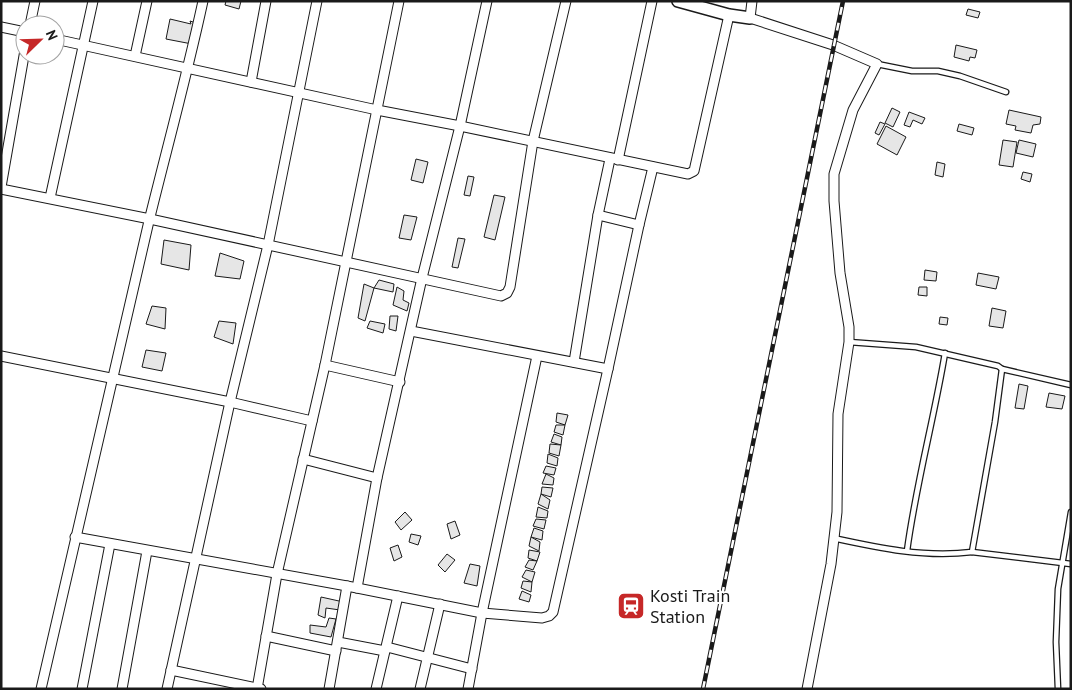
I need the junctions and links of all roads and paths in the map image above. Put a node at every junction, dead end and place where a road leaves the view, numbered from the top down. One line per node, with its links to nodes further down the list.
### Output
1 (35, 1): 13 (street)
2 (94, 1): 19 (street)
3 (147, 1): 20 (street)
4 (203, 1): 23 (street)
5 (266, 1): 24 (street)
6 (317, 1): 25 (street)
7 (399, 1): 27 (street)
8 (487, 1): 28 (street)
9 (566, 1): 29 (street)
10 (652, 1): 30 (street)
11 (678, 1): 14 (street)
12 (752, 1): 15 (street)
13 (32, 15)
14 (729, 15): 15 (street); 31 (street)
15 (750, 18): 21 (street)
16 (1, 27): 17 (street)
17 (15, 30)
18 (65, 41): 19 (street)
19 (85, 45): 20 (street); 33 (street)
20 (135, 56): 23 (street)
21 (877, 64): 26 (lane); 41 (street)
22 (22, 65): 32 (street)
23 (189, 69): 24 (street); 35 (street)
24 (251, 82): 25 (street)
25 (298, 92): 27 (street); 37 (street)
26 (1006, 92)
27 (377, 110): 28 (street); 38 (street)
28 (460, 126): 29 (street); 39 (street)
29 (532, 141): 30 (street); 39 (street)
30 (614, 159): 31 (street); 34 (street)
31 (653, 167): 36 (street)
32 (1, 188): 33 (street)
33 (50, 198): 35 (street)
34 (598, 215): 36 (street); 45 (street)
35 (150, 219): 37 (street); 49 (street)
36 (639, 224): 47 (street)
37 (268, 245): 38 (street); 52 (street)
38 (345, 263): 39 (street); 46 (street)
39 (422, 278): 40 (street)
40 (411, 331): 44 (street); 50 (street)
41 (849, 342): 42 (lane); 58 (street)
42 (945, 353): 48 (lane); 61 (lane)
43 (1, 356): 49 (street)
44 (537, 356): 45 (street); 71 (street)
45 (574, 362): 47 (street)
46 (325, 365): 50 (street); 53 (street)
47 (608, 369): 71 (street)
48 (1002, 369): 51 (lane); 62 (lane)
49 (112, 379): 52 (street); 57 (street)
50 (400, 382): 55 (street)
51 (1071, 385)
52 (230, 402): 53 (street); 63 (street)
53 (312, 421): 54 (street)
54 (303, 459): 55 (street); 66 (street)
55 (377, 478): 68 (street)
56 (1071, 512): 64 (lane)
57 (75, 537): 59 (street); 78 (street)
58 (833, 538): 61 (lane); 87 (street)
59 (110, 544): 60 (street); 79 (street)
60 (147, 551): 63 (street); 80 (street)
61 (907, 551): 62 (lane)
62 (972, 552): 64 (lane)
63 (197, 560): 66 (street); 77 (street)
64 (1062, 563): 65 (lane); 88 (lane)
65 (1071, 564)
66 (277, 574): 67 (street); 72 (street)
67 (347, 586): 68 (street); 73 (street)
68 (357, 588): 69 (street)
69 (398, 596): 70 (street); 74 (street)
70 (440, 604): 71 (street); 75 (street)
71 (482, 613): 76 (street)
72 (266, 636): 73 (street); 82 (street)
73 (337, 646): 74 (street); 83 (street)
74 (386, 649): 75 (street); 84 (street)
75 (428, 658): 76 (street); 85 (street)
76 (472, 669): 86 (street)
77 (171, 670): 81 (street); 82 (street)
78 (41, 689)
79 (82, 689)
80 (122, 689)
81 (167, 689)
82 (258, 689)
83 (329, 689)
84 (376, 689)
85 (420, 689)
86 (468, 689)
87 (806, 689)
88 (1058, 689)

